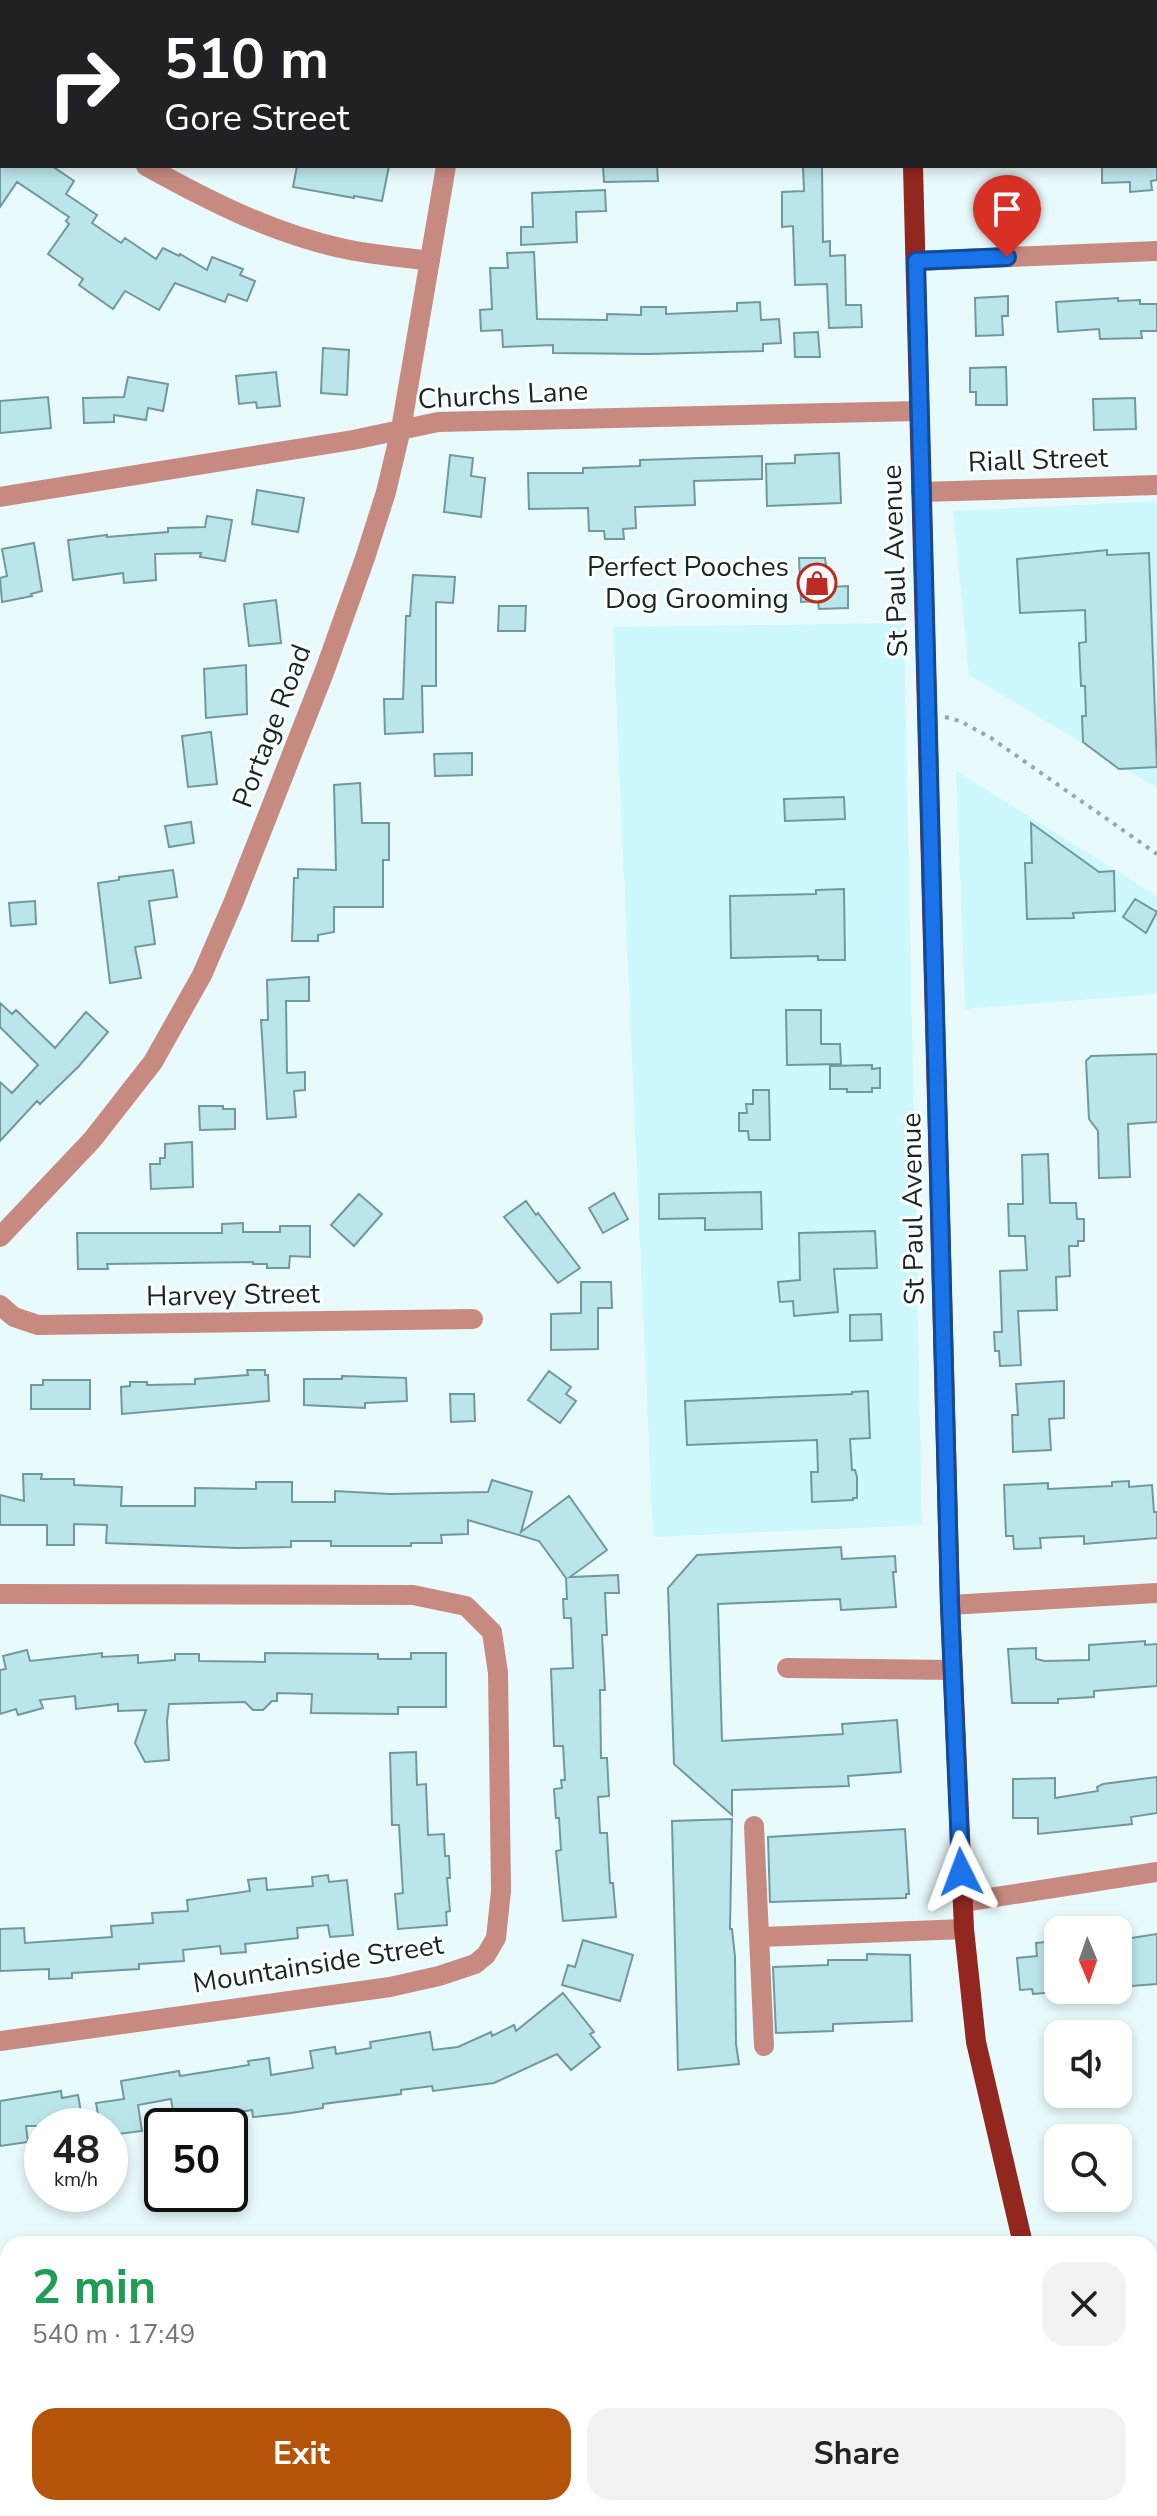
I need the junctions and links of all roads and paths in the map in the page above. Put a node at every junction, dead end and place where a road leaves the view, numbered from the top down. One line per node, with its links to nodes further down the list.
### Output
1 (150, 168): 5 (street)
2 (446, 168): 5 (street, Portage Road)
3 (913, 168): 6 (main road, St Paul Avenue)
4 (1157, 251): 6 (street)
5 (430, 261): 8 (street, Portage Road)
6 (916, 261): 7 (main road, St Paul Avenue)
7 (919, 411): 8 (street, Churchs Lane); 10 (main road, St Paul Avenue)
8 (401, 429): 11 (street, Churchs Lane); 14 (street, Portage Road)
9 (1157, 485): 10 (street, Riall Street)
10 (921, 492): 12 (main road, St Paul Avenue)
11 (0, 497)
12 (928, 712): 13 (path); 19 (main road, St Paul Avenue)
13 (1157, 854)
14 (0, 1237)
15 (0, 1305): 16 (street, Harvey Street)
16 (473, 1319)
17 (1157, 1593): 19 (street)
18 (0, 1594): 27 (street, Mountainside Street)
19 (950, 1605): 21 (main road, St Paul Avenue)
20 (787, 1668): 21 (street)
21 (953, 1670): 24 (main road, St Paul Avenue)
22 (754, 1826): 26 (street)
23 (1157, 1872): 24 (street)
24 (963, 1902): 25 (main road, St Paul Avenue)
25 (964, 1929): 26 (street); 29 (main road, St Paul Avenue)
26 (760, 1937): 28 (street)
27 (0, 2041)
28 (764, 2046)
29 (1021, 2236)

